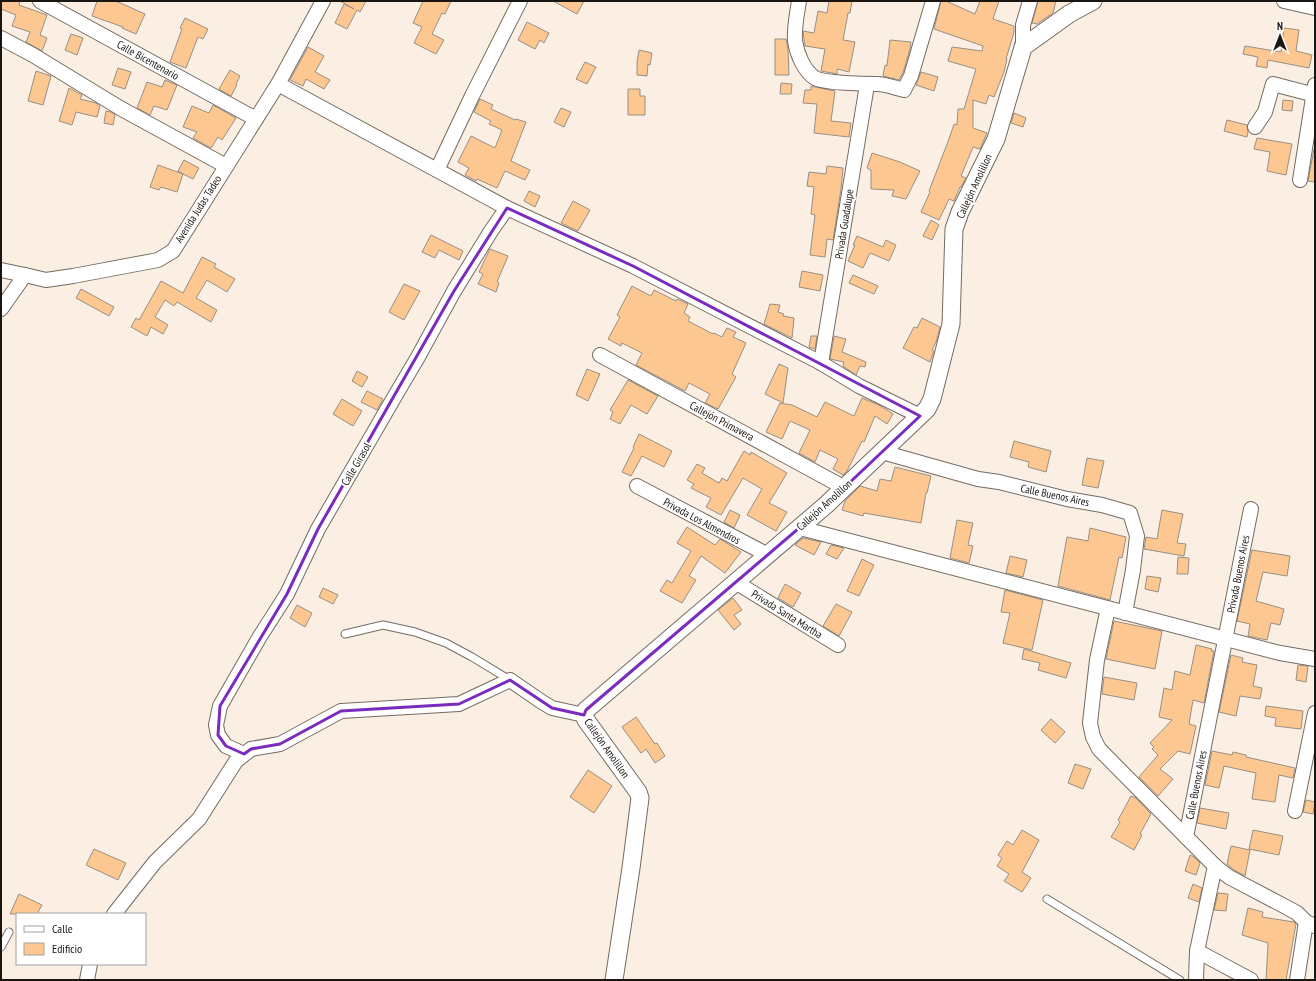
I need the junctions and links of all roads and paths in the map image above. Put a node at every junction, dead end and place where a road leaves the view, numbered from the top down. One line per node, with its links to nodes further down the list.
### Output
1 (40, 1): 15 (street, Calle Bicentenario)
2 (322, 1): 12 (street, Avenida Judas Tadeo)
3 (520, 1): 18 (street)
4 (799, 1): 13 (street)
5 (933, 1): 13 (street)
6 (1030, 1): 11 (street)
7 (1093, 1): 11 (street)
8 (1284, 1): 9 (street)
9 (1315, 8)
10 (1, 38): 17 (street)
11 (1023, 47): 26 (street, Callejón Amolillon)
12 (278, 84): 15 (street, Avenida Judas Tadeo); 18 (street)
13 (867, 85): 25 (street, Privada Guadalupe)
14 (1314, 91): 16 (street); 19 (street)
15 (256, 119): 17 (street, Avenida Judas Tadeo)
16 (1255, 127)
17 (226, 166): 22 (street, Avenida Judas Tadeo)
18 (437, 170): 20 (street)
19 (1300, 180)
20 (507, 208): 25 (street); 43 (street, Calle Girasol)
21 (1, 270): 22 (street, Avenida Judas Tadeo)
22 (25, 275): 23 (street)
23 (1, 309)
24 (600, 355): 29 (street, Callejón Primavera)
25 (821, 363): 26 (street)
26 (920, 416): 27 (street, Callejón Amolillon)
27 (882, 452): 29 (street, Callejón Amolillon); 35 (street, Calle Buenos Aires)
28 (637, 486): 32 (street, Privada Los Almendros)
29 (845, 488): 31 (street, Callejón Amolillon)
30 (1251, 509): 37 (street, Privada Buenos Aires)
31 (800, 528): 32 (street, Callejón Amolillon); 34 (street)
32 (768, 555): 33 (street, Callejón Amolillon)
33 (737, 582): 38 (street, Privada Santa Martha); 42 (street, Callejón Amolillon)
34 (1108, 608): 35 (street); 45 (street, Calle Buenos Aires)
35 (1125, 613): 37 (street)
36 (345, 634): 40 (lane)
37 (1225, 639): 39 (street); 45 (street, Calle Buenos Aires)
38 (838, 645)
39 (1315, 659)
40 (510, 680): 42 (street); 43 (street)
41 (1315, 713): 44 (street)
42 (584, 715): 55 (street, Callejón Amolillon)
43 (244, 754): 48 (street)
44 (1295, 811)
45 (1186, 837): 46 (street, Calle Buenos Aires)
46 (1215, 866): 49 (street, Calle Buenos Aires); 52 (street)
47 (1047, 899): 56 (lane)
48 (115, 913)
49 (1310, 924): 59 (street)
50 (9, 932): 51 (lane)
51 (1, 947)
52 (1197, 951): 57 (street); 58 (street)
53 (90, 965): 54 (street)
54 (87, 980)
55 (614, 980)
56 (1180, 980)
57 (1196, 980)
58 (1251, 980)
59 (1297, 980)

